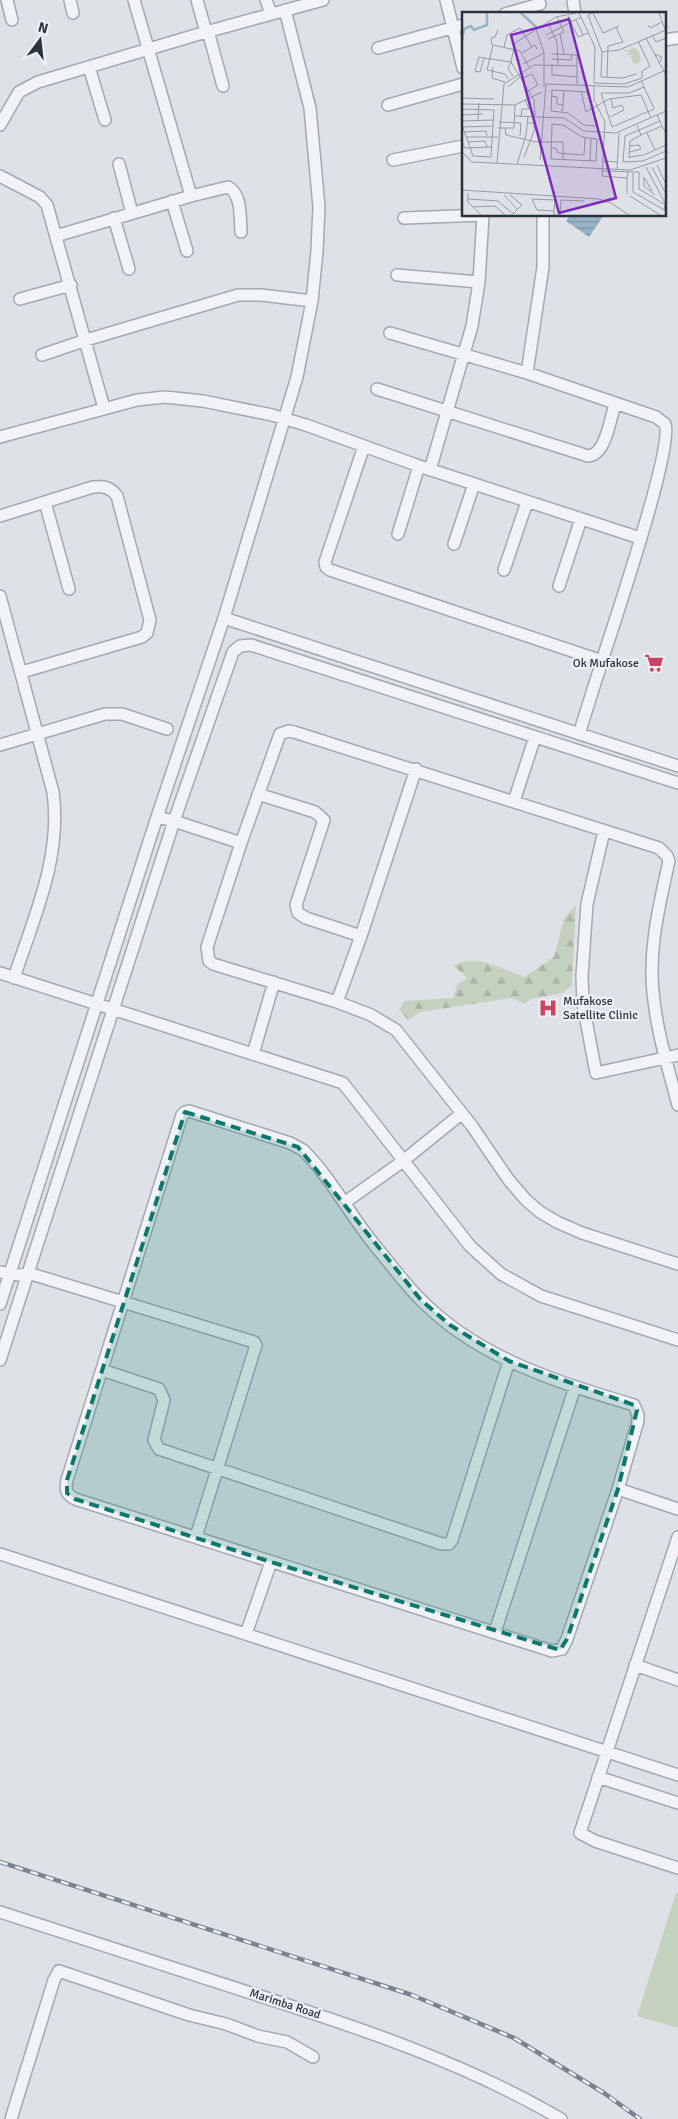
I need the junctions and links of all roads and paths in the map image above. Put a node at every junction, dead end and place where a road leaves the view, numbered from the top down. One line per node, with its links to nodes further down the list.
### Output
1 (7, 0): 13 (street)
2 (70, 0): 10 (street)
3 (134, 0): 17 (street)
4 (197, 0): 15 (street)
5 (266, 0): 12 (street)
6 (323, 0): 9 (street)
7 (446, 0): 14 (street)
8 (540, 4): 11 (street)
9 (285, 10): 12 (street); 45 (street)
10 (73, 12)
11 (512, 12)
12 (271, 14): 15 (street)
13 (12, 20)
14 (458, 26): 16 (street); 18 (street)
15 (207, 31): 17 (street); 21 (street)
16 (378, 48)
17 (148, 50): 19 (street); 29 (street)
18 (462, 60)
19 (89, 67): 23 (street); 24 (street)
20 (462, 84): 22 (street)
21 (223, 86)
22 (388, 105)
23 (105, 120)
24 (0, 125)
25 (462, 146): 26 (street)
26 (393, 160)
27 (119, 164): 31 (street)
28 (0, 176): 38 (street)
29 (191, 196): 30 (street); 37 (street)
30 (172, 201): 31 (street); 39 (street)
31 (132, 213): 35 (street)
32 (462, 216): 36 (street)
33 (483, 216): 42 (street)
34 (543, 216): 50 (street)
35 (114, 218): 38 (street); 40 (street)
36 (404, 218)
37 (241, 232)
38 (56, 236): 43 (street)
39 (187, 251)
40 (129, 269)
41 (397, 275): 42 (street)
42 (479, 282): 48 (street)
43 (70, 285): 44 (street); 47 (street)
44 (20, 299)
45 (312, 301): 47 (street); 55 (street)
46 (390, 333): 48 (street)
47 (86, 340): 49 (street); 53 (street)
48 (464, 353): 50 (street); 54 (street)
49 (42, 355)
50 (527, 373): 52 (street)
51 (377, 389): 54 (street)
52 (615, 404): 54 (street); 65 (street)
53 (104, 408): 55 (street); 56 (street)
54 (447, 410): 58 (street)
55 (285, 419): 57 (street); 71 (street)
56 (0, 437)
57 (364, 446): 58 (street); 72 (street)
58 (425, 468): 59 (street); 64 (street)
59 (474, 484): 61 (street); 66 (street)
60 (45, 502): 62 (street); 69 (street); 73 (street)
61 (527, 502): 63 (street); 67 (street)
62 (0, 516)
63 (581, 519): 65 (street); 68 (street)
64 (398, 534)
65 (640, 538): 72 (street)
66 (454, 544)
67 (504, 570)
68 (559, 586)
69 (70, 589)
70 (0, 596): 73 (street)
71 (224, 618): 76 (street); 84 (street)
72 (602, 661): 76 (street)
73 (22, 672): 75 (street)
74 (167, 729): 75 (street)
75 (38, 733): 78 (street); 90 (street)
76 (579, 734): 79 (street)
77 (535, 737): 81 (street); 83 (street); 85 (street)
78 (0, 745)
79 (678, 766)
80 (416, 770): 82 (street); 83 (street); 88 (street)
81 (678, 782)
82 (258, 794): 87 (street); 88 (street)
83 (514, 801): 86 (street)
84 (157, 817): 85 (street); 93 (street)
85 (174, 821): 87 (street); 94 (street)
86 (604, 831): 97 (street); 97 (street)
87 (241, 844): 91 (street)
88 (361, 936): 92 (street)
89 (0, 973): 90 (street)
90 (14, 978): 93 (street)
91 (274, 982): 92 (street); 95 (street)
92 (337, 1002): 99 (street)
93 (97, 1004): 94 (street); 103 (street)
94 (113, 1009): 95 (street); 104 (street)
95 (253, 1054): 100 (street)
96 (678, 1055): 97 (street)
97 (665, 1058): 98 (street)
98 (678, 1105)
99 (461, 1114): 100 (street); 102 (street)
100 (403, 1161): 101 (street); 107 (street)
101 (344, 1203): 105 (street); 109 (street)
102 (678, 1264)
103 (5, 1273): 104 (street); 106 (street)
104 (28, 1273): 105 (street); 108 (street)
105 (122, 1302): 110 (street); 112 (street)
106 (0, 1304)
107 (678, 1340)
108 (0, 1360)
109 (509, 1361): 111 (street); 112 (street)
110 (102, 1370): 112 (street); 115 (street)
111 (575, 1387): 113 (street); 119 (street)
112 (217, 1468): 115 (street)
113 (618, 1489): 114 (street); 119 (street)
114 (678, 1509)
115 (196, 1536): 118 (street)
116 (678, 1537): 121 (street)
117 (0, 1554): 120 (street)
118 (271, 1562): 119 (street); 120 (street)
119 (495, 1632)
120 (246, 1634): 123 (street)
121 (636, 1665): 122 (street); 123 (street)
122 (678, 1680)
123 (607, 1752): 124 (street); 125 (street)
124 (678, 1775)
125 (598, 1778): 126 (street); 127 (street)
126 (678, 1803)
127 (678, 1868)
128 (0, 1912): 131 (street, Marimba Road)
129 (314, 2057): 130 (street)
130 (11, 2119)
131 (561, 2119)

